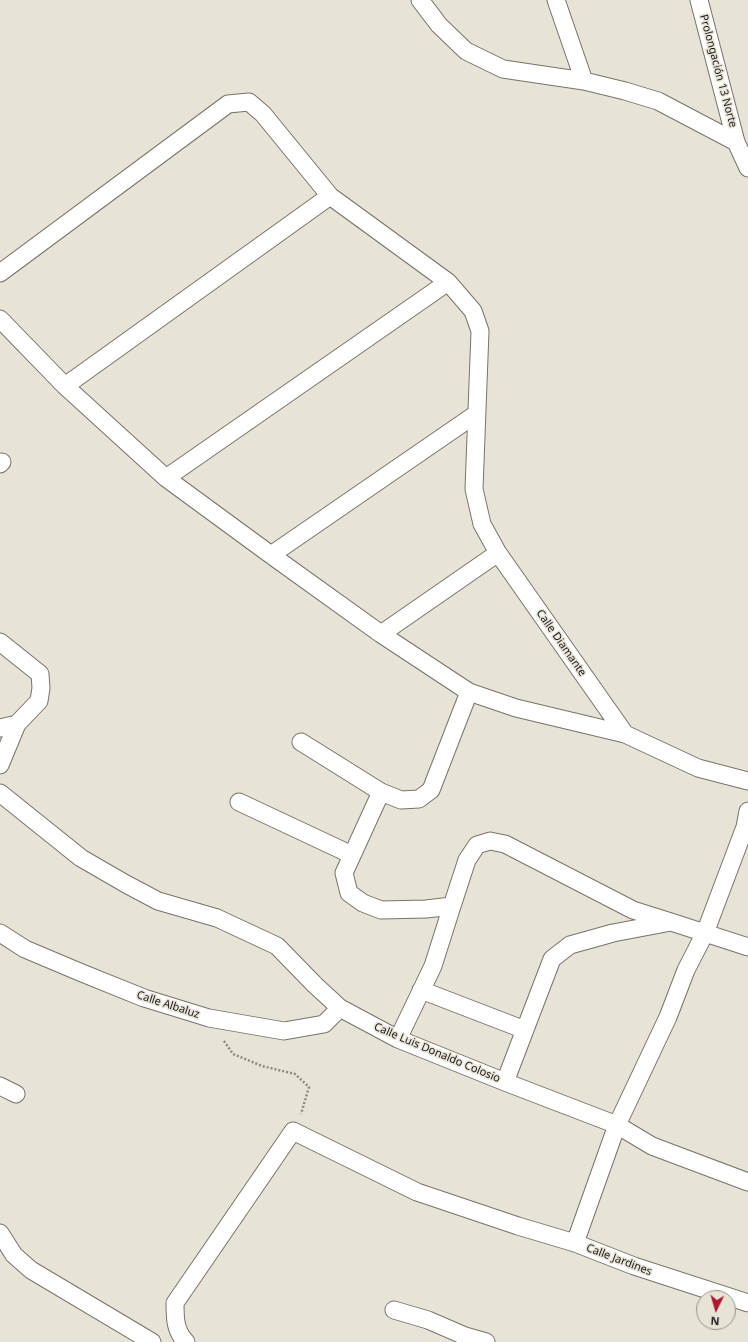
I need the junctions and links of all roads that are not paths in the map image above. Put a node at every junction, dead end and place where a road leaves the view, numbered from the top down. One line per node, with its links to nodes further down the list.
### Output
1 (420, 0): 4 (street)
2 (556, 0): 4 (street)
3 (699, 0): 5 (street, Prolongación 13 Norte)
4 (584, 81): 5 (street)
5 (736, 142): 6 (street, Prolongación 13 Norte)
6 (748, 168)
7 (330, 196): 8 (street, Calle Diamante); 9 (street, Calle Diamante); 11 (street)
8 (0, 273)
9 (448, 282): 12 (street, Calle Diamante); 13 (street)
10 (0, 319): 11 (street)
11 (65, 386): 13 (street)
12 (476, 414): 14 (street, Calle Diamante); 15 (street)
13 (166, 478): 15 (street)
14 (498, 553): 16 (street); 21 (street, Calle Diamante)
15 (271, 555): 16 (street)
16 (381, 634): 18 (street)
17 (0, 642): 19 (street)
18 (469, 692): 21 (street); 25 (street)
19 (17, 724): 20 (street); 23 (street)
20 (0, 728)
21 (624, 734): 24 (street)
22 (301, 742): 25 (street)
23 (0, 765)
24 (748, 781)
25 (381, 792): 29 (street)
26 (0, 793): 36 (street, Calle Luis Donaldo Colosio)
27 (239, 802): 29 (street)
28 (748, 811): 33 (street)
29 (352, 855): 30 (street)
30 (452, 906): 31 (street); 35 (street)
31 (671, 922): 33 (street); 37 (street)
32 (0, 933): 36 (street, Calle Albaluz)
33 (705, 933): 34 (street); 42 (street)
34 (748, 947)
35 (421, 990): 37 (street); 38 (street)
36 (340, 1008): 38 (street, Calle Luis Donaldo Colosio)
37 (525, 1030): 39 (street)
38 (398, 1039): 39 (street, Calle Luis Donaldo Colosio)
39 (505, 1082): 42 (street, Calle Luis Donaldo Colosio)
40 (0, 1086): 41 (street)
41 (16, 1094)
42 (617, 1125): 43 (street, Calle Luis Donaldo Colosio); 45 (street)
43 (748, 1182)
44 (0, 1233): 48 (street)
45 (575, 1243): 46 (street, Calle Jardines); 49 (street, Calle Jardines)
46 (748, 1303)
47 (394, 1310): 50 (street)
48 (152, 1342)
49 (186, 1342)
50 (486, 1342)

